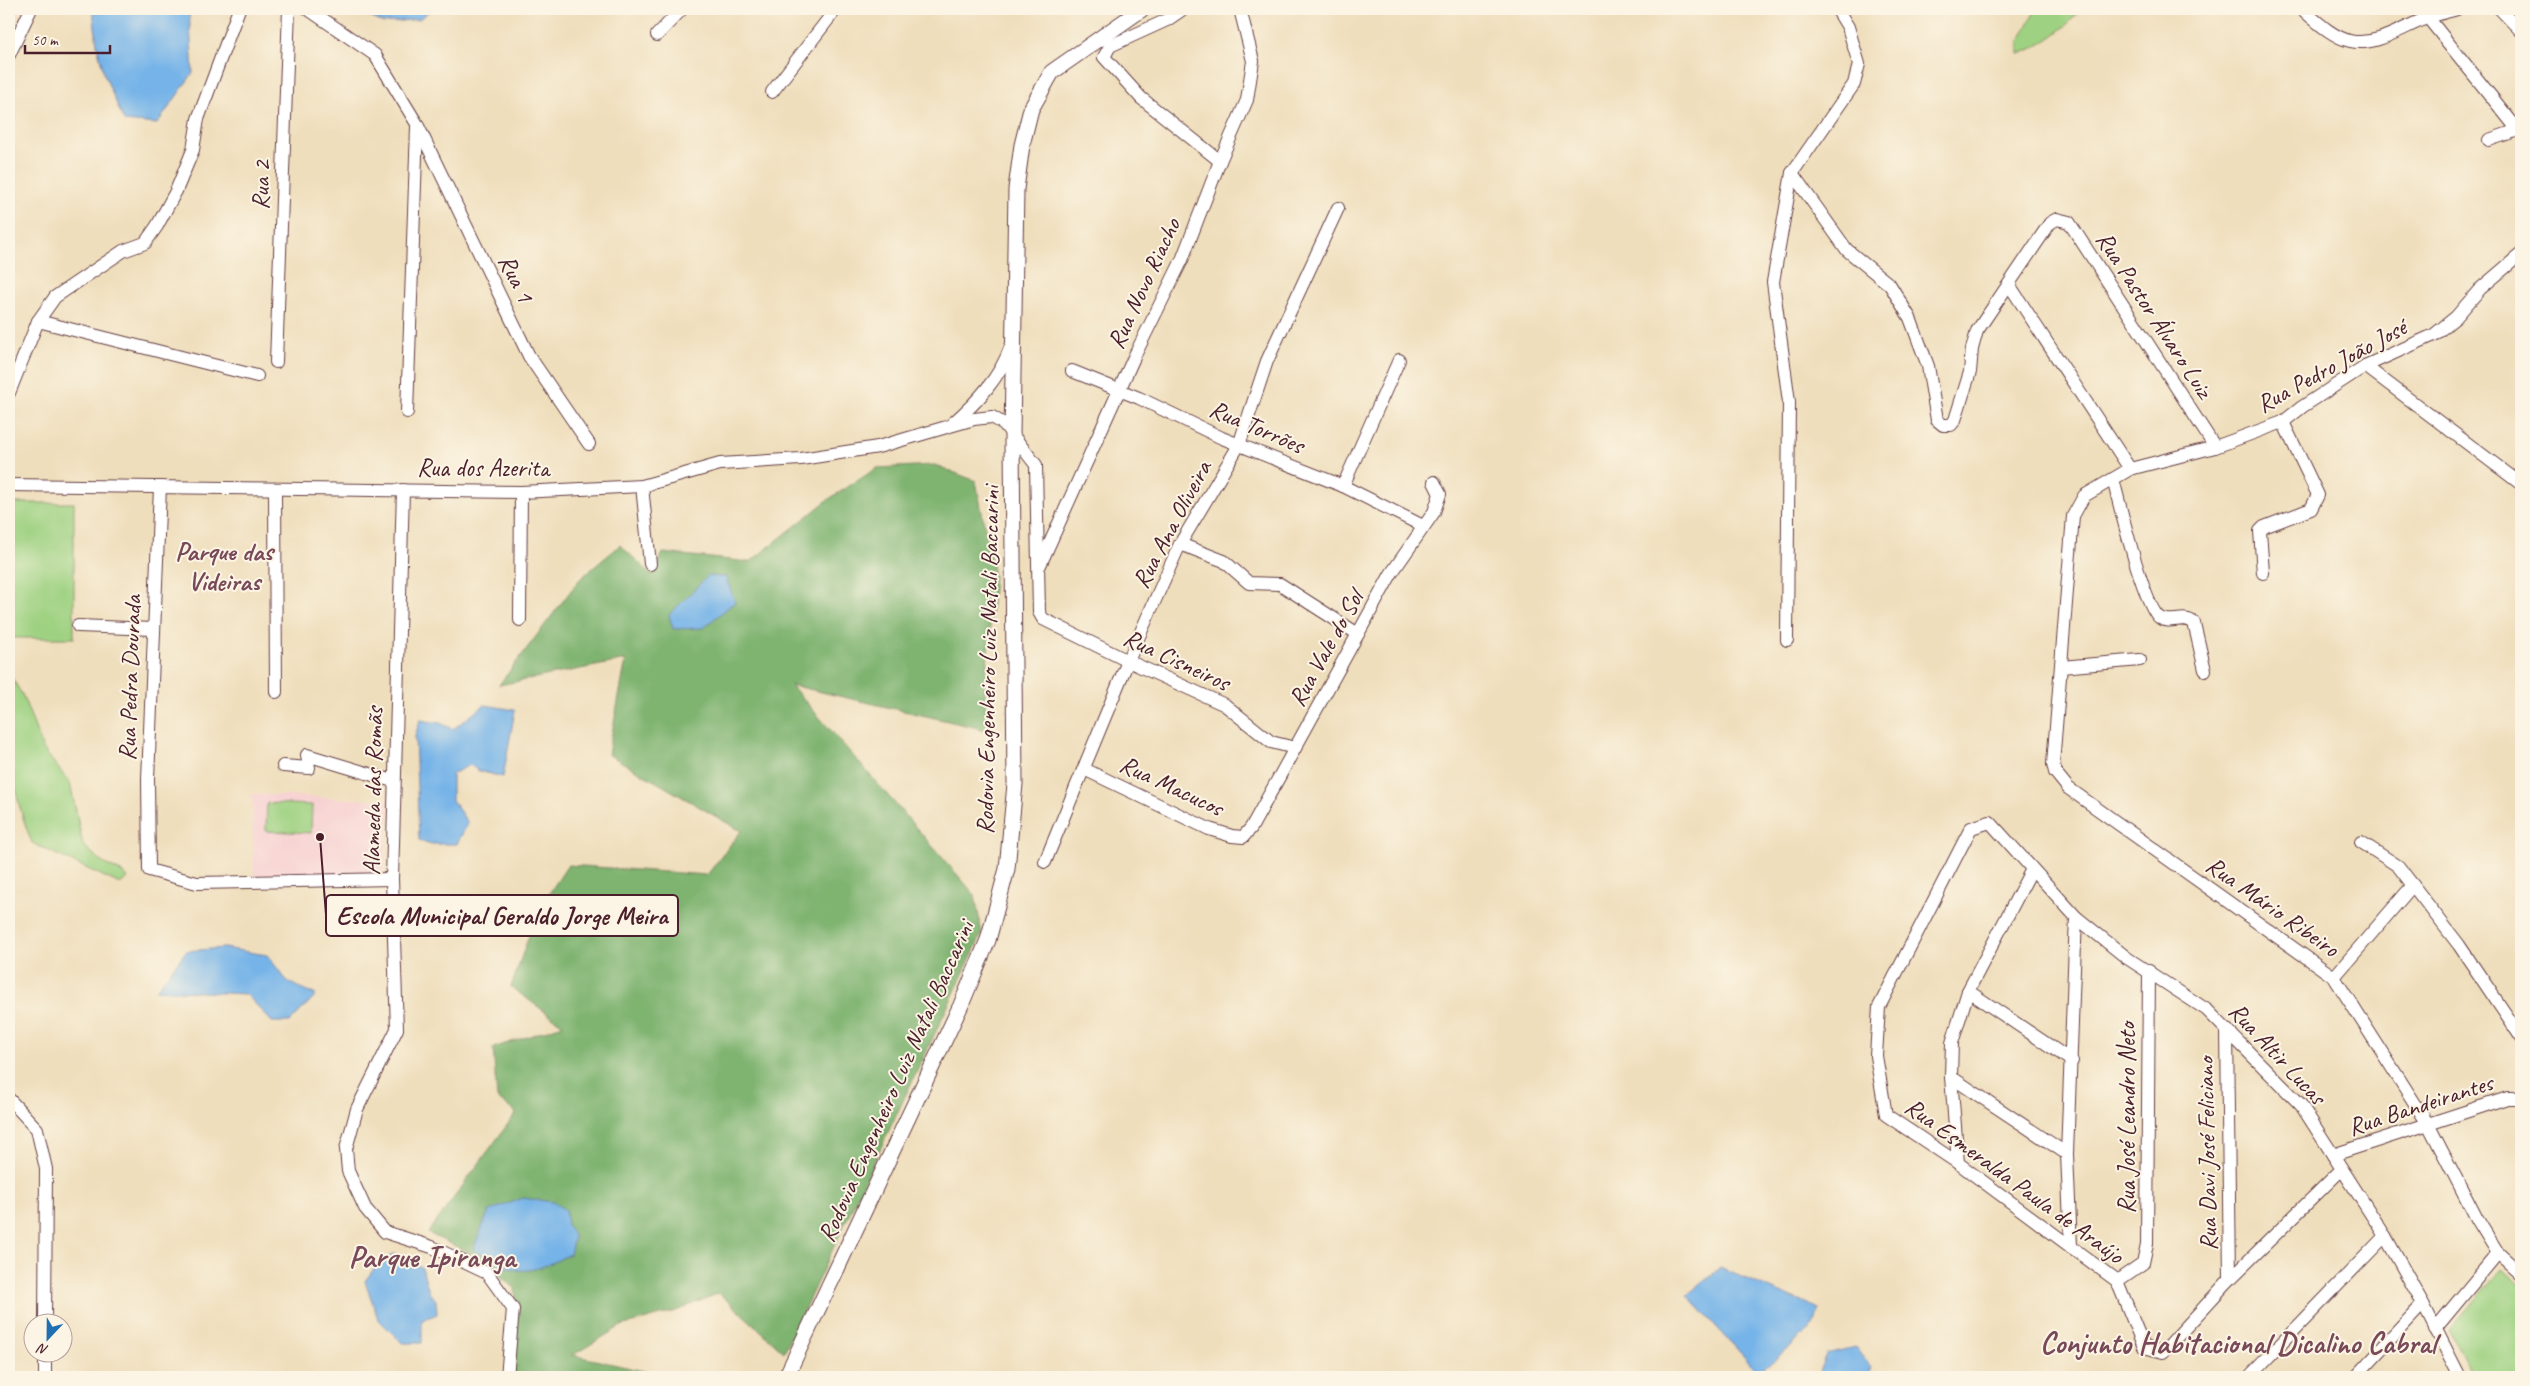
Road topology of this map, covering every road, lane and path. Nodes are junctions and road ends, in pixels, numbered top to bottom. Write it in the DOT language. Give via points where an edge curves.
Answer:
graph roads {
  1 [pos="31,9"];
  2 [pos="239,9"];
  3 [pos="290,9"];
  4 [pos="308,9"];
  5 [pos="682,9"];
  6 [pos="836,9"];
  7 [pos="1142,9"];
  8 [pos="1183,9"];
  9 [pos="1240,9"];
  10 [pos="1837,9"];
  11 [pos="2302,9"];
  12 [pos="2457,9"];
  13 [pos="2500,9"];
  14 [pos="2424,13"];
  15 [pos="2521,31"];
  16 [pos="657,36"];
  17 [pos="9,54"];
  18 [pos="772,92"];
  19 [pos="418,124"];
  20 [pos="2520,129"];
  21 [pos="2489,140"];
  22 [pos="1220,162"];
  23 [pos="1792,173"];
  24 [pos="1338,208"];
  25 [pos="2521,254"];
  26 [pos="2010,286"];
  27 [pos="38,321"];
  28 [pos="1014,338"];
  29 [pos="1399,360"];
  30 [pos="276,362"];
  31 [pos="2365,366"];
  32 [pos="1072,371"];
  33 [pos="257,376"];
  34 [pos="1119,390"];
  35 [pos="9,393"];
  36 [pos="407,412"];
  37 [pos="2283,422"];
  38 [pos="950,426"];
  39 [pos="1012,437"];
  40 [pos="589,444"];
  41 [pos="1239,445"];
  42 [pos="2215,447"];
  43 [pos="2130,469"];
  44 [pos="2113,479"];
  45 [pos="1434,482"];
  46 [pos="2521,484"];
  47 [pos="9,485"];
  48 [pos="642,486"];
  49 [pos="1343,486"];
  50 [pos="160,487"];
  51 [pos="275,489"];
  52 [pos="403,490"];
  53 [pos="521,492"];
  54 [pos="1423,526"];
  55 [pos="1180,544"];
  56 [pos="650,564"];
  57 [pos="1038,568"];
  58 [pos="2263,574"];
  59 [pos="520,620"];
  60 [pos="78,626"];
  61 [pos="153,629"];
  62 [pos="1358,634"];
  63 [pos="1787,640"];
  64 [pos="2140,660"];
  65 [pos="1128,661"];
  66 [pos="2061,667"];
  67 [pos="2205,670"];
  68 [pos="276,692"];
  69 [pos="1295,748"];
  70 [pos="2053,764"];
  71 [pos="283,766"];
  72 [pos="1084,769"];
  73 [pos="393,781"];
  74 [pos="1990,822"];
  75 [pos="1243,837"];
  76 [pos="2362,842"];
  77 [pos="1045,862"];
  78 [pos="2032,868"];
  79 [pos="392,878"];
  80 [pos="2413,885"];
  81 [pos="2076,917"];
  82 [pos="2149,971"];
  83 [pos="2334,977"];
  84 [pos="1968,991"];
  85 [pos="2227,1030"];
  86 [pos="2521,1037"];
  87 [pos="2072,1061"];
  88 [pos="1951,1077"];
  89 [pos="2521,1098"];
  90 [pos="9,1100"];
  91 [pos="2428,1124"];
  92 [pos="2067,1154"];
  93 [pos="2334,1155"];
  94 [pos="1958,1163"];
  95 [pos="2342,1169"];
  96 [pos="2385,1236"];
  97 [pos="2071,1247"];
  98 [pos="2498,1253"];
  99 [pos="2521,1274"];
  100 [pos="2230,1279"];
  101 [pos="2117,1281"];
  102 [pos="2423,1304"];
  103 [pos="46,1314"];
  104 [pos="2435,1329"];
  105 [pos="46,1364"];
  106 [pos="46,1377"];
  107 [pos="507,1377"];
  108 [pos="786,1377"];
  109 [pos="2249,1377"];
  110 [pos="2355,1377"];
  111 [pos="2459,1377"];
  1 -- 17 [label="street"];
  2 -- 27 [label="street" via="198,119 193,150 157,226 145,243 123,251 55,297"];
  3 -- 30 [label="street, Rua 2"];
  4 -- 19 [label="street, Rua 1" via="375,55"];
  5 -- 16 [label="street"];
  6 -- 18 [label="street"];
  7 -- 28 [label="main road, Rodovia Engenheiro Luiz Natali Baccarini" via="1052,72 1031,109 1016,189"];
  8 -- 22 [label="street" via="1167,20 1110,46 1104,57 1141,98"];
  9 -- 22 [label="street, Rua Novo Riacho" via="1253,61 1247,100"];
  10 -- 23 [label="street" via="1848,27 1859,64 1854,84"];
  11 -- 14 [label="street" via="2325,28 2349,41 2364,42 2383,37"];
  12 -- 14 [label="street"];
  13 -- 15 [label="street"];
  14 -- 20 [label="street"];
  19 -- 36 [label="street"];
  19 -- 40 [label="street, Rua 1" via="529,356"];
  20 -- 21 [label="street"];
  22 -- 34 [label="street, Rua Novo Riacho" via="1182,260"];
  23 -- 26 [label="street" via="1847,250 1890,285 1910,318 1928,366 1937,420 1943,425 1951,425 1955,420 1970,372 1977,331"];
  23 -- 63 [label="street" via="1773,282 1789,402"];
  24 -- 41 [label="street, Rua Ana Oliveira" via="1266,361"];
  25 -- 31 [label="street, Rua Pedro João José" via="2434,335"];
  26 -- 42 [label="street, Rua Pastor Álvaro Luiz" via="2050,223 2057,219 2069,222"];
  26 -- 43 [label="street"];
  27 -- 33 [label="street"];
  27 -- 35 [label="street"];
  28 -- 38 [label="street" via="1006,360 980,400"];
  28 -- 39 [label="main road, Rodovia Engenheiro Luiz Natali Baccarini"];
  29 -- 49 [label="street"];
  31 -- 37 [label="street, Rua Pedro João José"];
  31 -- 46 [label="street"];
  32 -- 34 [label="street, Rua Torrões"];
  34 -- 41 [label="street, Rua Torrões"];
  34 -- 57 [label="street, Rua Novo Riacho"];
  37 -- 42 [label="street, Rua Pedro João José"];
  37 -- 58 [label="street" via="2318,495 2311,509 2260,531"];
  38 -- 39 [label="street, Rua dos Azerita" via="992,417 1004,424"];
  38 -- 48 [label="street, Rua dos Azerita" via="878,447 801,459 720,464"];
  39 -- 57 [label="street" via="1036,465"];
  39 -- 108 [label="main road, Rodovia Engenheiro Luiz Natali Baccarini" via="1015,784 1007,869 988,940 961,1005"];
  41 -- 49 [label="street, Rua Torrões"];
  41 -- 55 [label="street, Rua Ana Oliveira"];
  42 -- 43 [label="street, Rua Pedro João José"];
  43 -- 44 [label="street, Rua Pedro João José"];
  44 -- 66 [label="street, Rua Pedro João José" via="2084,496 2072,516"];
  44 -- 67 [label="street" via="2138,572 2157,615 2165,620 2185,618 2194,622"];
  45 -- 54 [label="street, Rua Vale do Sol" via="1440,494 1434,512"];
  47 -- 50 [label="street, Rua dos Azerita"];
  48 -- 53 [label="street, Rua dos Azerita"];
  48 -- 56 [label="street"];
  49 -- 54 [label="street, Rua Torrões"];
  50 -- 51 [label="street, Rua dos Azerita"];
  50 -- 61 [label="street, Rua Pedra Dourada"];
  51 -- 52 [label="street, Rua dos Azerita"];
  51 -- 68 [label="street"];
  52 -- 53 [label="street, Rua dos Azerita"];
  52 -- 73 [label="street, Alameda das Romãs"];
  53 -- 59 [label="street"];
  54 -- 62 [label="street, Rua Vale do Sol" via="1391,574"];
  55 -- 62 [label="street" via="1224,561 1249,583 1280,584"];
  55 -- 65 [label="street, Rua Ana Oliveira"];
  57 -- 65 [label="street, Rua Cisneiros" via="1039,612 1043,619"];
  60 -- 61 [label="street"];
  61 -- 79 [label="street, Rua Pedra Dourada" via="148,779 149,870 197,883"];
  62 -- 69 [label="street, Rua Vale do Sol"];
  64 -- 66 [label="street"];
  65 -- 69 [label="street, Rua Cisneiros" via="1225,705 1271,742"];
  65 -- 72 [label="street, Rua Ana Oliveira"];
  66 -- 70 [label="street, Rua Pedro João José"];
  69 -- 75 [label="street, Rua Vale do Sol" via="1252,828"];
  70 -- 83 [label="street, Rua Mário Ribeiro" via="2055,772 2068,788"];
  71 -- 73 [label="street" via="309,768 307,755"];
  72 -- 75 [label="street, Rua Macucos" via="1209,829"];
  72 -- 77 [label="street, Rua Ana Oliveira"];
  73 -- 79 [label="street, Alameda das Romãs"];
  74 -- 78 [label="street, Rua Altir Lucas"];
  74 -- 94 [label="street, Rua Esmeralda Paula de Araújo" via="1971,828 1880,1007 1876,1056 1886,1115"];
  76 -- 80 [label="street" via="2398,866"];
  78 -- 81 [label="street, Rua Altir Lucas"];
  78 -- 84 [label="street"];
  79 -- 107 [label="street, Alameda das Romãs" via="396,1029 357,1108 346,1149 347,1164 364,1208 385,1232 432,1247 487,1274 512,1309"];
  80 -- 83 [label="street"];
  80 -- 86 [label="street" via="2460,945"];
  81 -- 82 [label="street, Rua Altir Lucas" via="2127,958"];
  81 -- 87 [label="street"];
  82 -- 85 [label="street, Rua Altir Lucas" via="2207,1010"];
  82 -- 101 [label="street, Rua José Leandro Neto" via="2147,1244 2143,1263"];
  83 -- 91 [label="street, Rua Mário Ribeiro"];
  84 -- 87 [label="street"];
  84 -- 88 [label="street" via="1952,1043"];
  85 -- 93 [label="street, Rua Altir Lucas" via="2302,1105"];
  85 -- 100 [label="street, Rua Davi José Feliciano"];
  87 -- 92 [label="street"];
  88 -- 92 [label="street"];
  88 -- 94 [label="street"];
  89 -- 91 [label="street, Rua Bandeirantes" via="2508,1098"];
  90 -- 103 [label="street" via="37,1129 46,1169"];
  91 -- 93 [label="street, Rua Bandeirantes"];
  91 -- 98 [label="street, Rua Mário Ribeiro"];
  92 -- 97 [label="street"];
  93 -- 95 [label="street, Rua Altir Lucas"];
  94 -- 97 [label="street, Rua Esmeralda Paula de Araújo"];
  95 -- 96 [label="street, Rua Altir Lucas"];
  95 -- 100 [label="street"];
  96 -- 102 [label="street, Rua Altir Lucas"];
  96 -- 109 [label="street"];
  97 -- 101 [label="street, Rua Esmeralda Paula de Araújo"];
  98 -- 99 [label="street, Rua Mário Ribeiro"];
  98 -- 104 [label="street"];
  100 -- 101 [label="street, Rua Esmeralda Paula de Araújo" via="2163,1352 2144,1347"];
  102 -- 104 [label="street, Rua Altir Lucas"];
  102 -- 110 [label="street"];
  104 -- 111 [label="street, Rua Altir Lucas"];
  105 -- 106 [label="street"];
}
